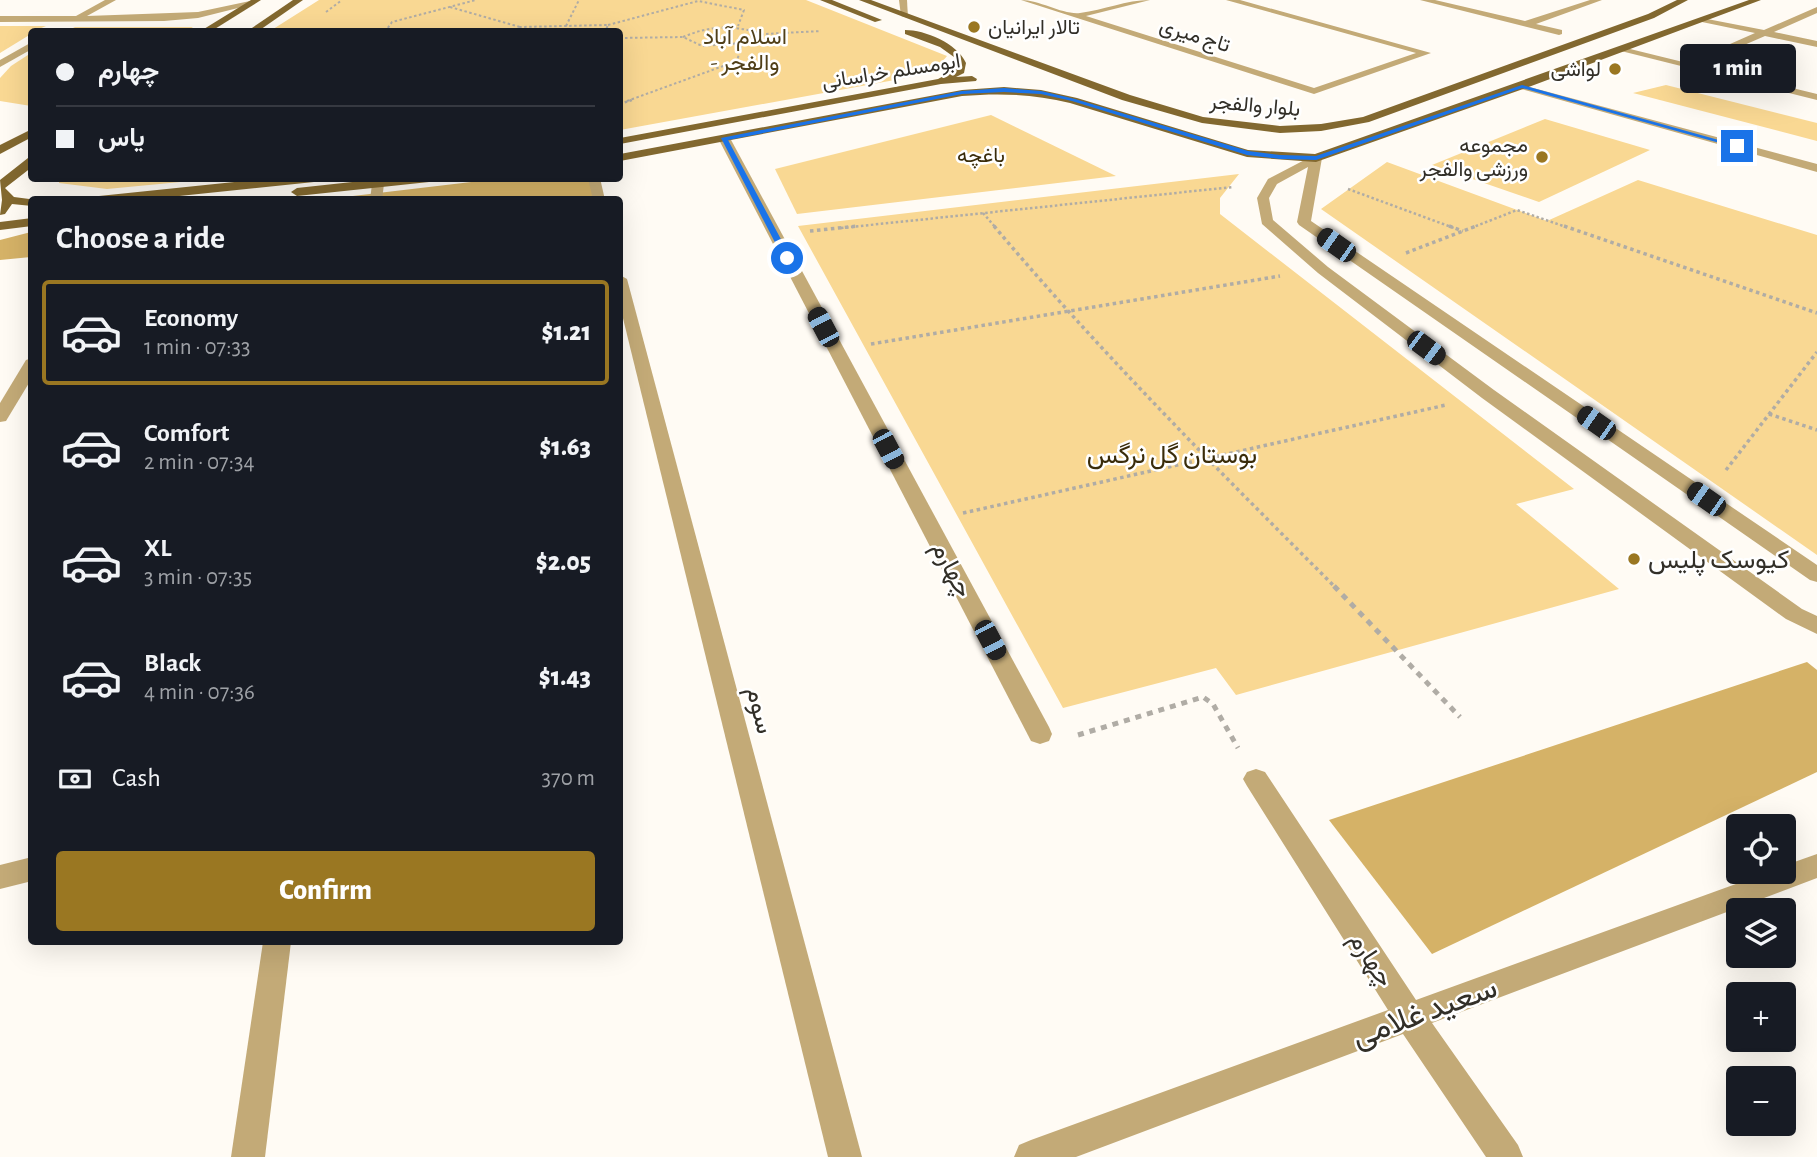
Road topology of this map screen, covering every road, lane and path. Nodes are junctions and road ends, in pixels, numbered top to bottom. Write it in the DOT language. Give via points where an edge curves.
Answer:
graph roads {
  1 [pos="113,0"];
  2 [pos="299,0"];
  3 [pos="476,0"];
  4 [pos="579,0"];
  5 [pos="692,0"];
  6 [pos="824,0"];
  7 [pos="863,0"];
  8 [pos="903,0"];
  9 [pos="1025,0"];
  10 [pos="1146,0"];
  11 [pos="1230,0"];
  12 [pos="1424,0"];
  13 [pos="1598,0"];
  14 [pos="1684,0"];
  15 [pos="1757,0"];
  16 [pos="698,1"];
  17 [pos="253,2"];
  18 [pos="449,7"];
  19 [pos="1817,10"];
  20 [pos="905,16"];
  21 [pos="1077,16"];
  22 [pos="164,18"];
  23 [pos="872,18"];
  24 [pos="0,19"];
  25 [pos="72,19"];
  26 [pos="1705,19"];
  27 [pos="883,22"];
  28 [pos="608,24"];
  29 [pos="1526,24"];
  30 [pos="566,26"];
  31 [pos="738,26"];
  32 [pos="520,27"];
  33 [pos="894,27"];
  34 [pos="59,28"];
  35 [pos="203,28"];
  36 [pos="209,28"];
  37 [pos="256,28"];
  38 [pos="388,28"];
  39 [pos="606,28"];
  40 [pos="1559,32"];
  41 [pos="1765,33"];
  42 [pos="764,34"];
  43 [pos="683,37"];
  44 [pos="623,38"];
  45 [pos="742,43"];
  46 [pos="1817,44"];
  47 [pos="28,47"];
  48 [pos="1622,50"];
  49 [pos="0,64"];
  50 [pos="1688,66"];
  51 [pos="1507,68"];
  52 [pos="1484,76"];
  53 [pos="984,78"];
  54 [pos="996,78"];
  55 [pos="1009,78"];
  56 [pos="1544,78"];
  57 [pos="1042,79"];
  58 [pos="941,81"];
  59 [pos="1089,84"];
  60 [pos="1570,85"];
  61 [pos="1522,86"];
  62 [pos="962,93"];
  63 [pos="1817,97"];
  64 [pos="623,103"];
  65 [pos="28,134"];
  66 [pos="724,138"];
  67 [pos="623,140"];
  68 [pos="0,150"];
  69 [pos="623,157"];
  70 [pos="1316,158"];
  71 [pos="28,165"];
  72 [pos="1817,168"];
  73 [pos="275,182"];
  74 [pos="395,182"];
  75 [pos="1272,182"];
  76 [pos="378,184"];
  77 [pos="1348,189"];
  78 [pos="3,192"];
  79 [pos="138,196"];
  80 [pos="263,196"];
  81 [pos="376,196"];
  82 [pos="28,201"];
  83 [pos="0,211"];
  84 [pos="983,213"];
  85 [pos="28,222"];
  86 [pos="0,226"];
  87 [pos="1464,232"];
  88 [pos="775,235"];
  89 [pos="1400,256"];
  90 [pos="1323,270"];
  91 [pos="623,291"];
  92 [pos="1066,311"];
  93 [pos="1817,313"];
  94 [pos="835,350"];
  95 [pos="1817,352"];
  96 [pos="28,370"];
  97 [pos="1488,394"];
  98 [pos="1769,414"];
  99 [pos="0,417"];
  100 [pos="1817,430"];
  101 [pos="1209,460"];
  102 [pos="1719,478"];
  103 [pos="928,522"];
  104 [pos="1817,575"];
  105 [pos="1817,626"];
  106 [pos="1460,717"];
  107 [pos="1040,734"];
  108 [pos="1256,779"];
  109 [pos="1817,866"];
  110 [pos="28,870"];
  111 [pos="0,877"];
  112 [pos="277,945"];
  113 [pos="1409,1016"];
  114 [pos="248,1157"];
  115 [pos="845,1157"];
  116 [pos="1031,1157"];
  117 [pos="1506,1157"];
  1 -- 25 [label="street"];
  2 -- 37 [label="main road"];
  3 -- 18 [label="path"];
  4 -- 30 [label="path"];
  5 -- 16 [label="path"];
  6 -- 23 [label="main road"];
  7 -- 20 [label="main road, بلوار والفجر"];
  8 -- 20 [label="street"];
  9 -- 21 [label="street, تاج میری"];
  10 -- 21 [label="street"];
  11 -- 21 [label="street, تاج میری" via="1426,53 1314,91"];
  12 -- 29 [label="street"];
  13 -- 29 [label="street"];
  14 -- 51 [label="main road, بلوار والفجر"];
  15 -- 26 [label="main road, بلوار والفجر"];
  16 -- 28 [label="path"];
  16 -- 31 [label="path" via="744,10"];
  17 -- 22 [label="street"];
  17 -- 36 [label="main road"];
  18 -- 32 [label="path"];
  18 -- 38 [label="path" via="392,22"];
  19 -- 41 [label="street"];
  20 -- 59 [label="main road, بلوار والفجر"];
  22 -- 25 [label="street"];
  22 -- 35 [label="street"];
  23 -- 27 [label="main road"];
  23 -- 42 [label="path" via="824,31"];
  24 -- 25 [label="street"];
  25 -- 34 [label="street"];
  26 -- 41 [label="street"];
  26 -- 48 [label="main road, بلوار والفجر"];
  28 -- 30 [label="path"];
  28 -- 39 [label="path"];
  29 -- 40 [label="street"];
  30 -- 32 [label="path"];
  31 -- 42 [label="path"];
  31 -- 43 [label="path" via="706,26"];
  33 -- 58 [label="main road" via="960,56 960,71"];
  41 -- 46 [label="street"];
  41 -- 50 [label="street"];
  42 -- 45 [label="path"];
  43 -- 44 [label="path"];
  43 -- 45 [label="path" via="702,46"];
  45 -- 64 [label="path" via="737,61"];
  47 -- 49 [label="street"];
  48 -- 50 [label="street"];
  48 -- 56 [label="main road, بلوار والفجر"];
  50 -- 63 [label="street"];
  51 -- 52 [label="main road, بلوار والفجر"];
  51 -- 56 [label="main road"];
  52 -- 59 [label="main road, بلوار والفجر" via="1365,120 1288,131 1200,120"];
  52 -- 61 [label="main road"];
  53 -- 58 [label="main road, ابومسلم خراسانی"];
  54 -- 55 [label="main road, ابومسلم خراسانی"];
  56 -- 60 [label="street"];
  56 -- 61 [label="main road, بلوار والفجر"];
  57 -- 59 [label="main road"];
  58 -- 67 [label="main road, ابومسلم خراسانی"];
  61 -- 70 [label="main road, بلوار والفجر"];
  61 -- 72 [label="street"];
  62 -- 66 [label="main road, ابومسلم خراسانی"];
  62 -- 70 [label="main road, بلوار والفجر" via="1041,93 1247,153"];
  65 -- 68 [label="main road"];
  66 -- 69 [label="main road, ابومسلم خراسانی"];
  66 -- 88 [label="street, چهارم"];
  70 -- 75 [label="street"];
  70 -- 104 [label="street" via="1304,222"];
  71 -- 78 [label="main road"];
  73 -- 79 [label="main road"];
  74 -- 76 [label="main road"];
  75 -- 84 [label="path"];
  75 -- 90 [label="street" via="1263,198 1267,221"];
  76 -- 80 [label="main road"];
  76 -- 81 [label="street"];
  77 -- 87 [label="path"];
  78 -- 82 [label="main road"];
  78 -- 83 [label="main road"];
  84 -- 88 [label="path"];
  84 -- 92 [label="path"];
  85 -- 86 [label="main road"];
  87 -- 89 [label="path"];
  87 -- 93 [label="path" via="1517,210"];
  88 -- 94 [label="street, چهارم"];
  90 -- 92 [label="path"];
  90 -- 97 [label="street"];
  91 -- 115 [label="street, سوم"];
  92 -- 94 [label="path"];
  92 -- 101 [label="path"];
  94 -- 103 [label="street, چهارم"];
  95 -- 98 [label="path"];
  96 -- 99 [label="street"];
  97 -- 101 [label="path"];
  97 -- 105 [label="street"];
  98 -- 100 [label="path"];
  98 -- 102 [label="path"];
  101 -- 103 [label="path"];
  101 -- 106 [label="path"];
  103 -- 107 [label="street, چهارم"];
  107 -- 108 [label="path" via="1058,741 1203,697 1213,704"];
  108 -- 113 [label="street, چهارم"];
  109 -- 113 [label="street, سعید غلامی"];
  110 -- 111 [label="street"];
  112 -- 114 [label="street"];
  113 -- 116 [label="street, سعید غلامی"];
  113 -- 117 [label="street, چهارم"];
}
